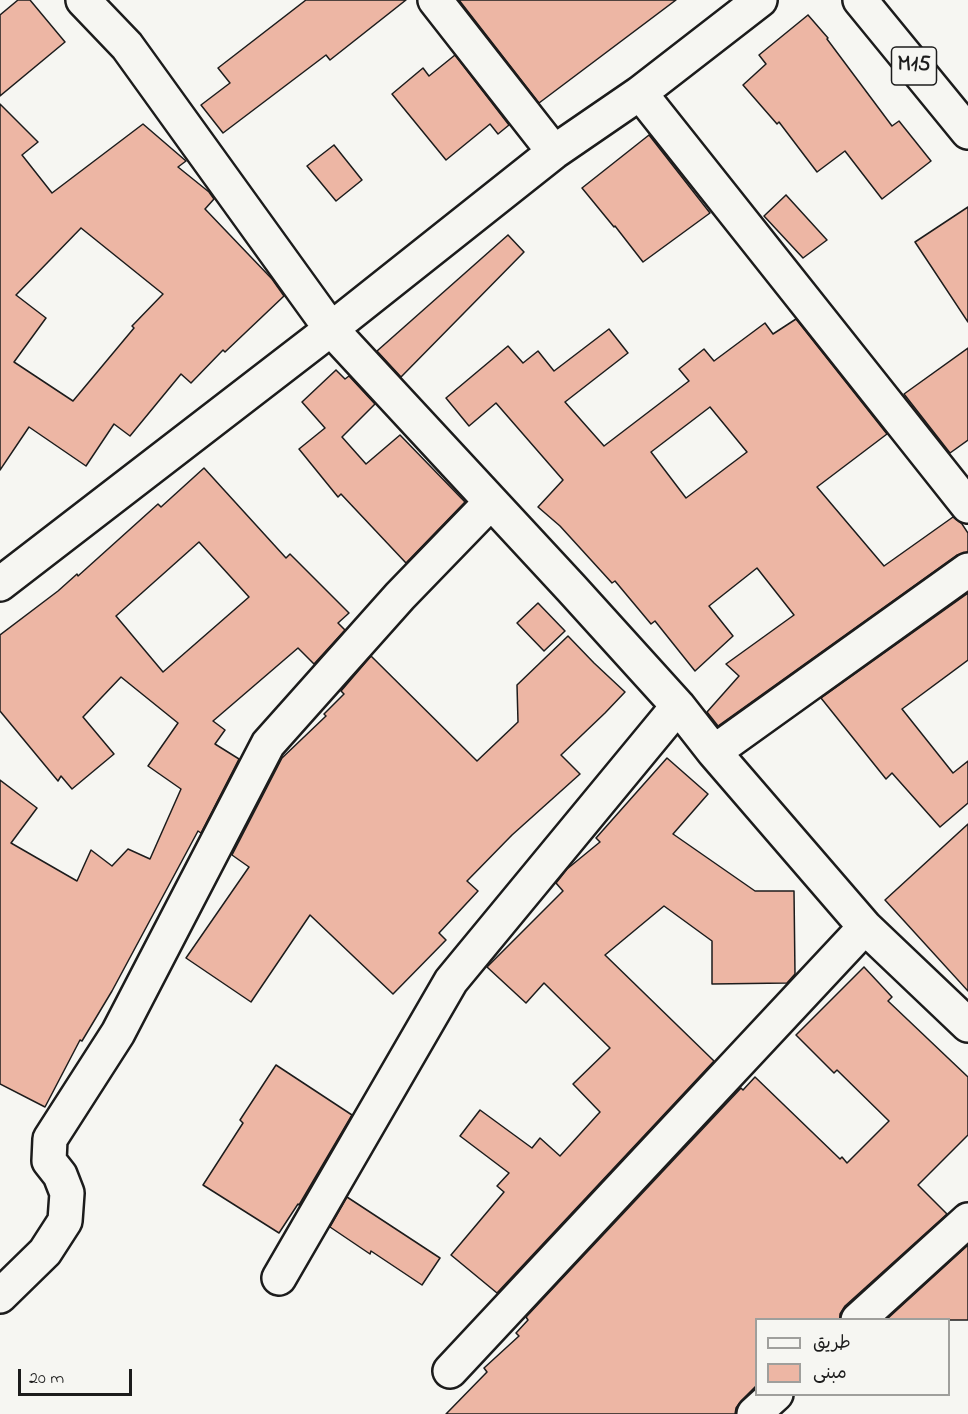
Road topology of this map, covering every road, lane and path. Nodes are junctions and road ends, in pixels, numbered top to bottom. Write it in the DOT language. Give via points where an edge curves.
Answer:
graph roads {
  1 [pos="83,0"];
  2 [pos="435,0"];
  3 [pos="760,0"];
  4 [pos="860,0"];
  5 [pos="640,93"];
  6 [pos="968,132"];
  7 [pos="554,152"];
  8 [pos="331,329"];
  9 [pos="491,502"];
  10 [pos="968,506"];
  11 [pos="968,570"];
  12 [pos="0,584"];
  13 [pos="678,705"];
  14 [pos="714,752"];
  15 [pos="865,927"];
  16 [pos="968,1025"];
  17 [pos="968,1220"];
  18 [pos="279,1278"];
  19 [pos="0,1296"];
  20 [pos="860,1318"];
  21 [pos="450,1371"];
  22 [pos="775,1396"];
  23 [pos="754,1414"];
  1 -- 8 [label="main road" via="127,46"];
  2 -- 7 [label="main road"];
  3 -- 5 [label="main road"];
  4 -- 6 [label="main road, M15"];
  5 -- 7 [label="main road"];
  5 -- 10 [label="main road"];
  7 -- 8 [label="main road"];
  8 -- 9 [label="main road"];
  8 -- 12 [label="main road"];
  9 -- 13 [label="main road"];
  9 -- 19 [label="main road" via="400,596 268,744 118,1033 50,1139 49,1161 67,1194 65,1221 45,1252"];
  11 -- 14 [label="main road"];
  13 -- 14 [label="main road"];
  13 -- 18 [label="main road" via="451,981"];
  14 -- 15 [label="main road"];
  15 -- 16 [label="main road"];
  15 -- 21 [label="main road"];
  17 -- 20 [label="main road"];
  22 -- 23 [label="main road"];
}
